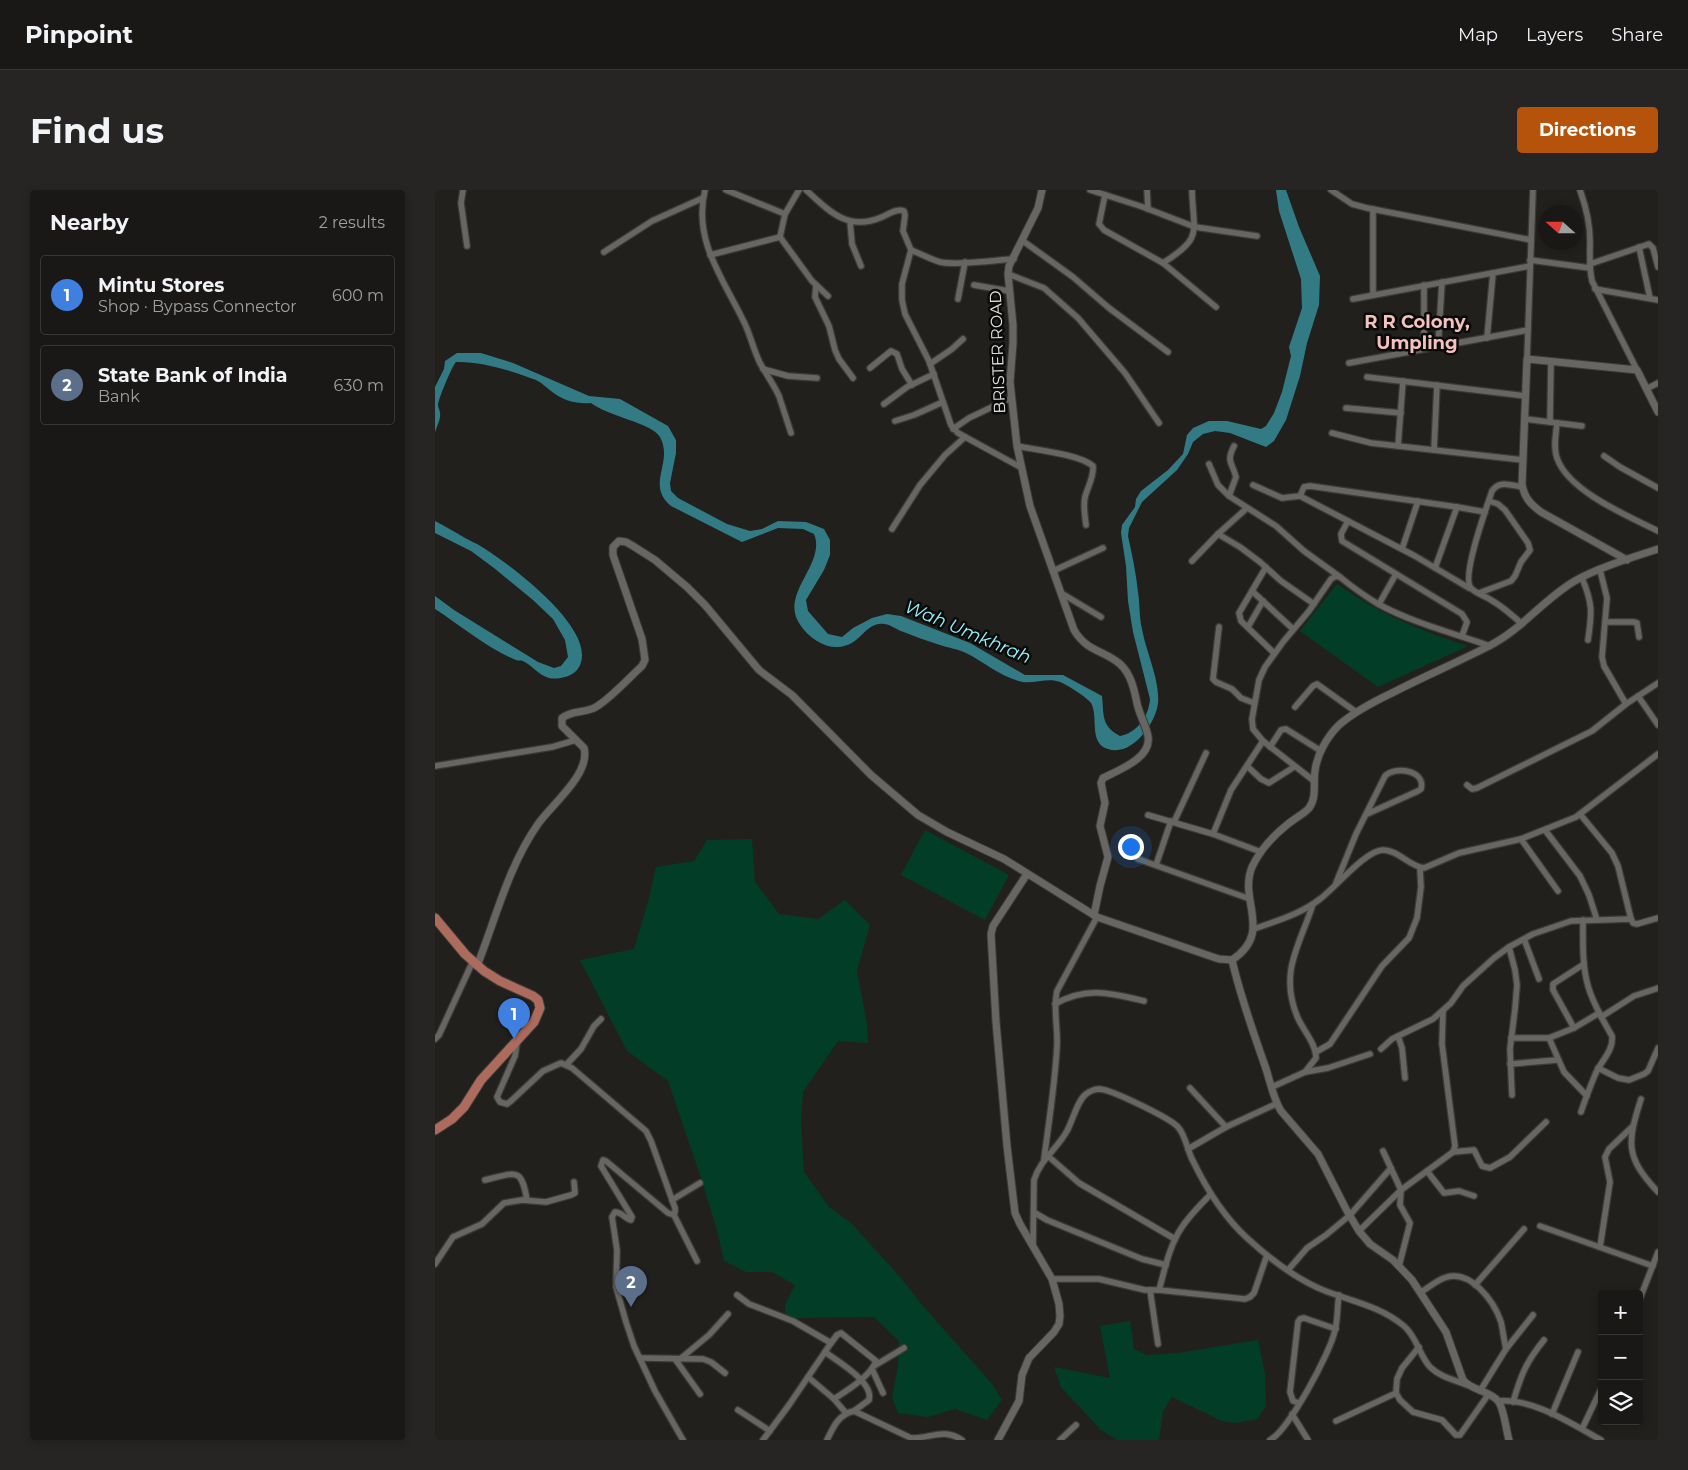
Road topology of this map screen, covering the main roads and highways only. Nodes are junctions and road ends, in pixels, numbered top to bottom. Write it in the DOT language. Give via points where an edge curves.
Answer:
graph roads {
  1 [pos="435,918"];
  2 [pos="435,1130"];
  1 -- 2 [label="main road" via="475,963 493,978 530,994 540,1005 534,1022 481,1080 459,1112"];
}
